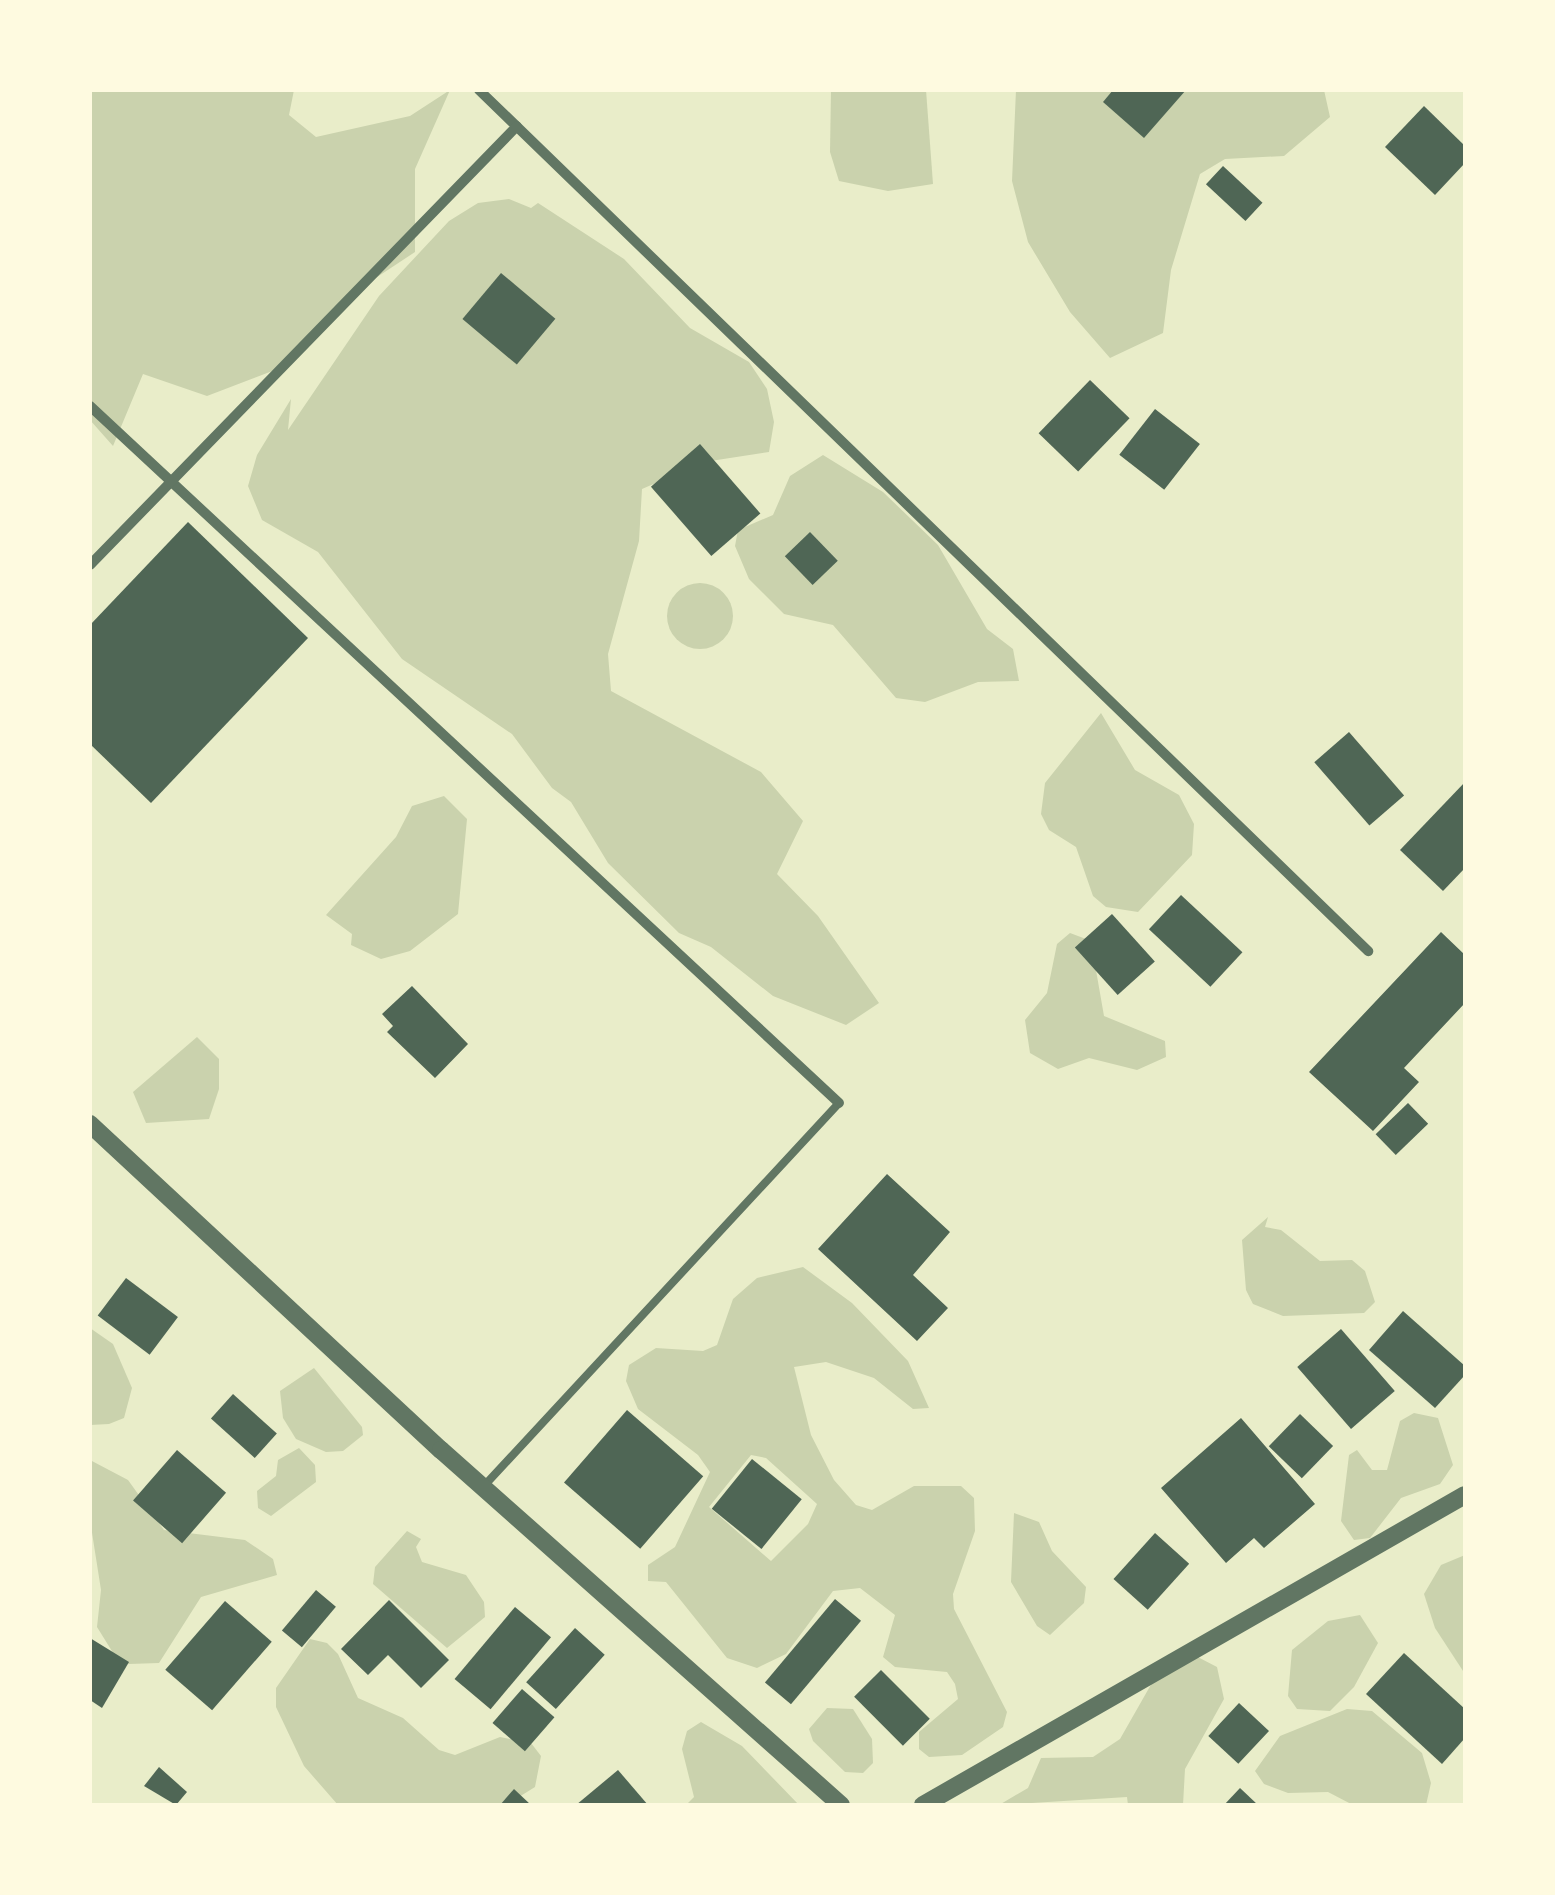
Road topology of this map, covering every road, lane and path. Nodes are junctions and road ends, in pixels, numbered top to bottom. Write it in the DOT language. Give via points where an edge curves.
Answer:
graph roads {
  1 [pos="479,90"];
  2 [pos="516,126"];
  3 [pos="90,406"];
  4 [pos="173,483"];
  5 [pos="90,566"];
  6 [pos="1368,951"];
  7 [pos="840,1103"];
  8 [pos="90,1124"];
  9 [pos="484,1487"];
  10 [pos="1465,1495"];
  11 [pos="841,1805"];
  12 [pos="923,1805"];
  1 -- 2 [label="street"];
  2 -- 4 [label="street"];
  2 -- 6 [label="street"];
  3 -- 4 [label="street"];
  4 -- 5 [label="street"];
  4 -- 7 [label="street"];
  7 -- 9 [label="lane"];
  8 -- 9 [label="street"];
  9 -- 11 [label="street"];
  10 -- 12 [label="street"];
}
